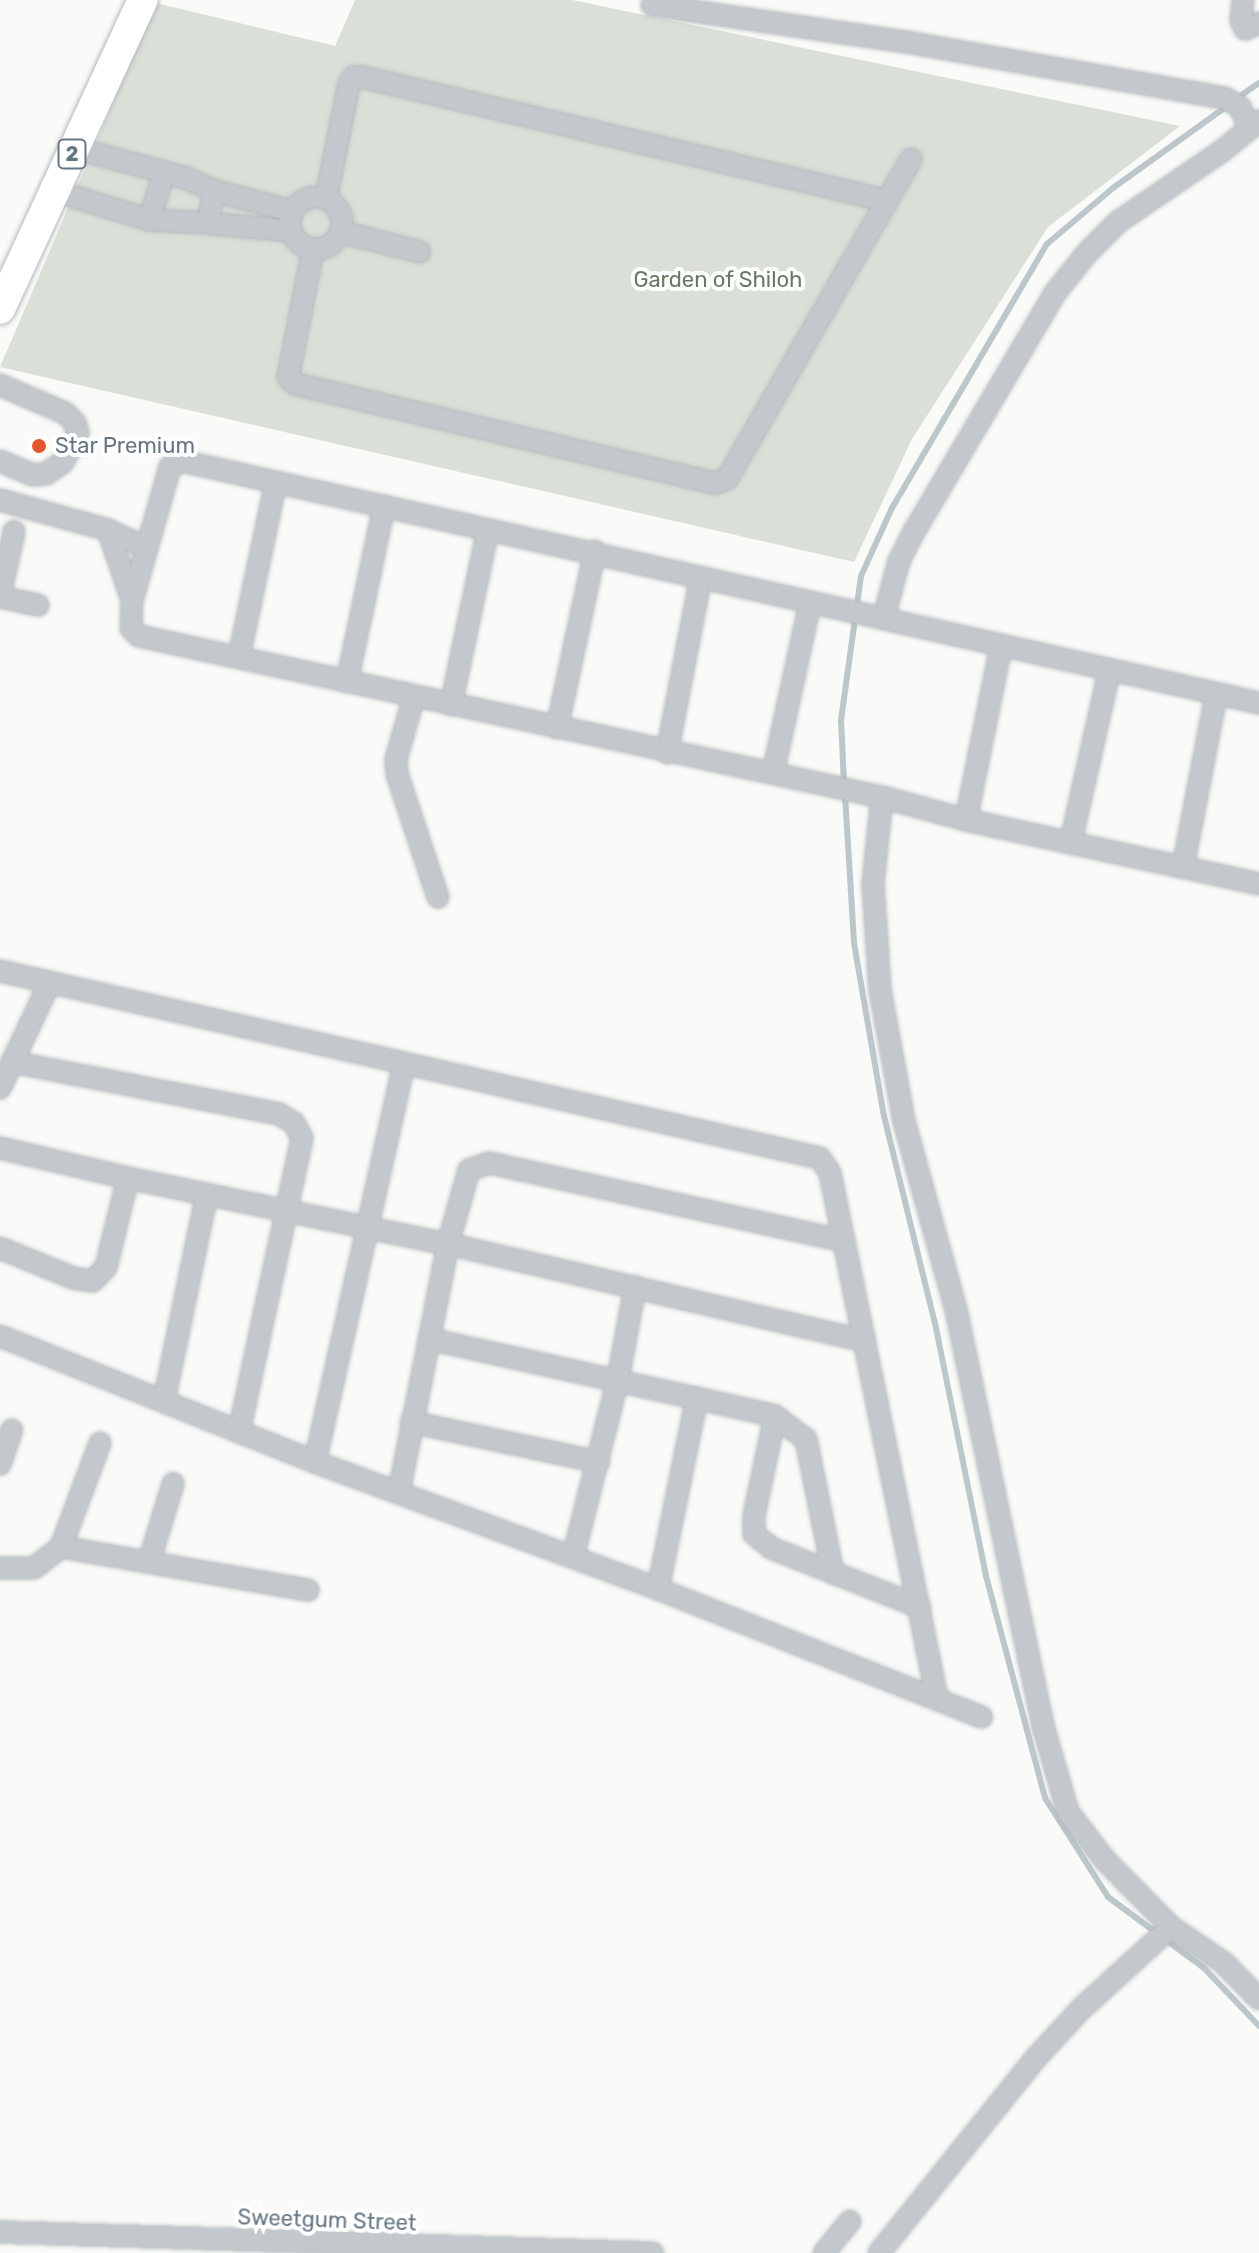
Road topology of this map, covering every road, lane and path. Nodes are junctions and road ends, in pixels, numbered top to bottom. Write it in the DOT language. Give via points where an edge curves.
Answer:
graph roads {
  1 [pos="143,0"];
  2 [pos="1243,0"];
  3 [pos="652,5"];
  4 [pos="1259,23"];
  5 [pos="1254,125"];
  6 [pos="75,148"];
  7 [pos="911,159"];
  8 [pos="164,174"];
  9 [pos="55,191"];
  10 [pos="215,191"];
  11 [pos="326,199"];
  12 [pos="888,201"];
  13 [pos="149,220"];
  14 [pos="291,221"];
  15 [pos="207,223"];
  16 [pos="341,232"];
  17 [pos="313,250"];
  18 [pos="420,252"];
  19 [pos="0,309"];
  20 [pos="0,385"];
  21 [pos="0,461"];
  22 [pos="276,482"];
  23 [pos="0,500"];
  24 [pos="384,506"];
  25 [pos="108,530"];
  26 [pos="488,530"];
  27 [pos="14,532"];
  28 [pos="147,548"];
  29 [pos="595,551"];
  30 [pos="701,577"];
  31 [pos="0,596"];
  32 [pos="132,600"];
  33 [pos="810,603"];
  34 [pos="38,605"];
  35 [pos="884,617"];
  36 [pos="1001,647"];
  37 [pos="239,657"];
  38 [pos="1109,673"];
  39 [pos="347,682"];
  40 [pos="1216,696"];
  41 [pos="414,697"];
  42 [pos="1259,703"];
  43 [pos="451,705"];
  44 [pos="557,728"];
  45 [pos="667,753"];
  46 [pos="773,773"];
  47 [pos="882,797"];
  48 [pos="966,820"];
  49 [pos="1071,841"];
  50 [pos="1183,867"];
  51 [pos="1259,884"];
  52 [pos="438,897"];
  53 [pos="0,971"];
  54 [pos="50,982"];
  55 [pos="12,1062"];
  56 [pos="404,1063"];
  57 [pos="0,1088"];
  58 [pos="0,1148"];
  59 [pos="128,1178"];
  60 [pos="207,1194"];
  61 [pos="288,1210"];
  62 [pos="367,1226"];
  63 [pos="844,1241"];
  64 [pos="448,1244"];
  65 [pos="0,1248"];
  66 [pos="635,1287"];
  67 [pos="0,1336"];
  68 [pos="429,1339"];
  69 [pos="865,1341"];
  70 [pos="618,1379"];
  71 [pos="697,1398"];
  72 [pos="164,1401"];
  73 [pos="775,1416"];
  74 [pos="411,1422"];
  75 [pos="12,1430"];
  76 [pos="239,1432"];
  77 [pos="100,1443"];
  78 [pos="315,1462"];
  79 [pos="599,1462"];
  80 [pos="0,1464"];
  81 [pos="173,1484"];
  82 [pos="399,1492"];
  83 [pos="61,1547"];
  84 [pos="573,1557"];
  85 [pos="149,1562"];
  86 [pos="0,1568"];
  87 [pos="833,1573"];
  88 [pos="658,1589"];
  89 [pos="308,1590"];
  90 [pos="920,1607"];
  91 [pos="937,1698"];
  92 [pos="982,1717"];
  93 [pos="1171,1927"];
  94 [pos="1259,1999"];
  95 [pos="850,2221"];
  96 [pos="0,2232"];
  97 [pos="103,2236"];
  98 [pos="216,2246"];
  99 [pos="334,2249"];
  100 [pos="454,2251"];
  101 [pos="576,2252"];
  102 [pos="88,2253"];
  103 [pos="653,2253"];
  104 [pos="824,2253"];
  105 [pos="879,2253"];
  1 -- 6 [label="highway, 2"];
  2 -- 4 [label="street" via="1245,29"];
  3 -- 5 [label="street" via="912,43 1225,98"];
  5 -- 35 [label="street" via="1118,222 1055,293 915,530 899,561"];
  6 -- 8 [label="street"];
  6 -- 9 [label="highway, 2"];
  7 -- 12 [label="street"];
  8 -- 10 [label="street"];
  8 -- 13 [label="street"];
  9 -- 13 [label="street"];
  9 -- 19 [label="highway, 2"];
  10 -- 14 [label="street"];
  10 -- 15 [label="street"];
  11 -- 12 [label="street" via="349,84 353,77 362,77"];
  11 -- 14 [label="street" via="310,197"];
  11 -- 16 [label="street" via="338,209"];
  12 -- 17 [label="street" via="727,479 715,483 295,384 288,377"];
  13 -- 15 [label="street"];
  14 -- 15 [label="street"];
  14 -- 17 [label="street" via="299,244"];
  16 -- 17 [label="street" via="330,245"];
  16 -- 18 [label="street"];
  20 -- 21 [label="street" via="65,413 78,433 63,462 46,474 33,475"];
  22 -- 24 [label="street"];
  22 -- 28 [label="street" via="175,462"];
  22 -- 37 [label="street"];
  23 -- 25 [label="street"];
  24 -- 26 [label="street"];
  24 -- 39 [label="street"];
  25 -- 28 [label="street"];
  25 -- 32 [label="street"];
  26 -- 29 [label="street"];
  26 -- 43 [label="street"];
  27 -- 31 [label="street"];
  28 -- 32 [label="street"];
  29 -- 30 [label="street"];
  29 -- 44 [label="street"];
  30 -- 33 [label="street"];
  30 -- 45 [label="street"];
  31 -- 34 [label="street"];
  32 -- 37 [label="street" via="131,628 139,636"];
  33 -- 35 [label="street"];
  33 -- 46 [label="street"];
  35 -- 36 [label="street"];
  36 -- 38 [label="street"];
  36 -- 48 [label="street"];
  37 -- 39 [label="street"];
  38 -- 40 [label="street"];
  38 -- 49 [label="street"];
  39 -- 41 [label="street"];
  40 -- 42 [label="street"];
  40 -- 50 [label="street"];
  41 -- 43 [label="street"];
  41 -- 52 [label="street" via="396,759 397,774"];
  43 -- 44 [label="street"];
  44 -- 45 [label="street"];
  45 -- 46 [label="street"];
  46 -- 47 [label="street"];
  47 -- 48 [label="street"];
  47 -- 93 [label="street" via="873,884 880,990 904,1121 957,1314 1043,1726 1068,1812 1105,1860"];
  48 -- 49 [label="street"];
  49 -- 50 [label="street"];
  50 -- 51 [label="street"];
  53 -- 54 [label="street"];
  54 -- 55 [label="street"];
  54 -- 56 [label="street"];
  55 -- 57 [label="street"];
  55 -- 61 [label="street" via="279,1114 294,1123 302,1138"];
  56 -- 62 [label="street"];
  56 -- 63 [label="street" via="820,1158 830,1173"];
  58 -- 59 [label="street"];
  59 -- 60 [label="street"];
  59 -- 65 [label="street" via="106,1267 93,1281"];
  60 -- 61 [label="street"];
  60 -- 72 [label="street"];
  61 -- 62 [label="street"];
  61 -- 76 [label="street"];
  62 -- 64 [label="street"];
  62 -- 78 [label="street"];
  63 -- 64 [label="street" via="489,1163 469,1170"];
  63 -- 69 [label="street"];
  64 -- 66 [label="street"];
  64 -- 68 [label="street"];
  66 -- 69 [label="street"];
  66 -- 70 [label="street"];
  67 -- 72 [label="street"];
  68 -- 70 [label="street"];
  68 -- 74 [label="street"];
  69 -- 90 [label="street"];
  70 -- 71 [label="street"];
  70 -- 79 [label="street"];
  71 -- 73 [label="street"];
  71 -- 88 [label="street"];
  72 -- 76 [label="street"];
  73 -- 87 [label="street" via="806,1439"];
  73 -- 87 [label="street" via="754,1534 771,1548"];
  74 -- 79 [label="street"];
  74 -- 82 [label="street"];
  75 -- 80 [label="street"];
  76 -- 78 [label="street"];
  77 -- 83 [label="street"];
  78 -- 82 [label="street"];
  79 -- 84 [label="street"];
  81 -- 85 [label="street"];
  82 -- 84 [label="street"];
  83 -- 85 [label="street"];
  83 -- 86 [label="street" via="34,1568"];
  84 -- 88 [label="street"];
  85 -- 89 [label="street"];
  87 -- 90 [label="street"];
  88 -- 91 [label="street"];
  90 -- 91 [label="street"];
  91 -- 92 [label="street"];
  93 -- 94 [label="street" via="1224,1963"];
  93 -- 105 [label="street" via="1035,2059"];
  95 -- 104 [label="street"];
  96 -- 97 [label="street, Sweetgum Street"];
  97 -- 98 [label="street, Sweetgum Street"];
  97 -- 102 [label="street"];
  98 -- 99 [label="street, Sweetgum Street"];
  99 -- 100 [label="street, Sweetgum Street"];
  100 -- 101 [label="street, Sweetgum Street"];
  101 -- 103 [label="street, Sweetgum Street"];
}
